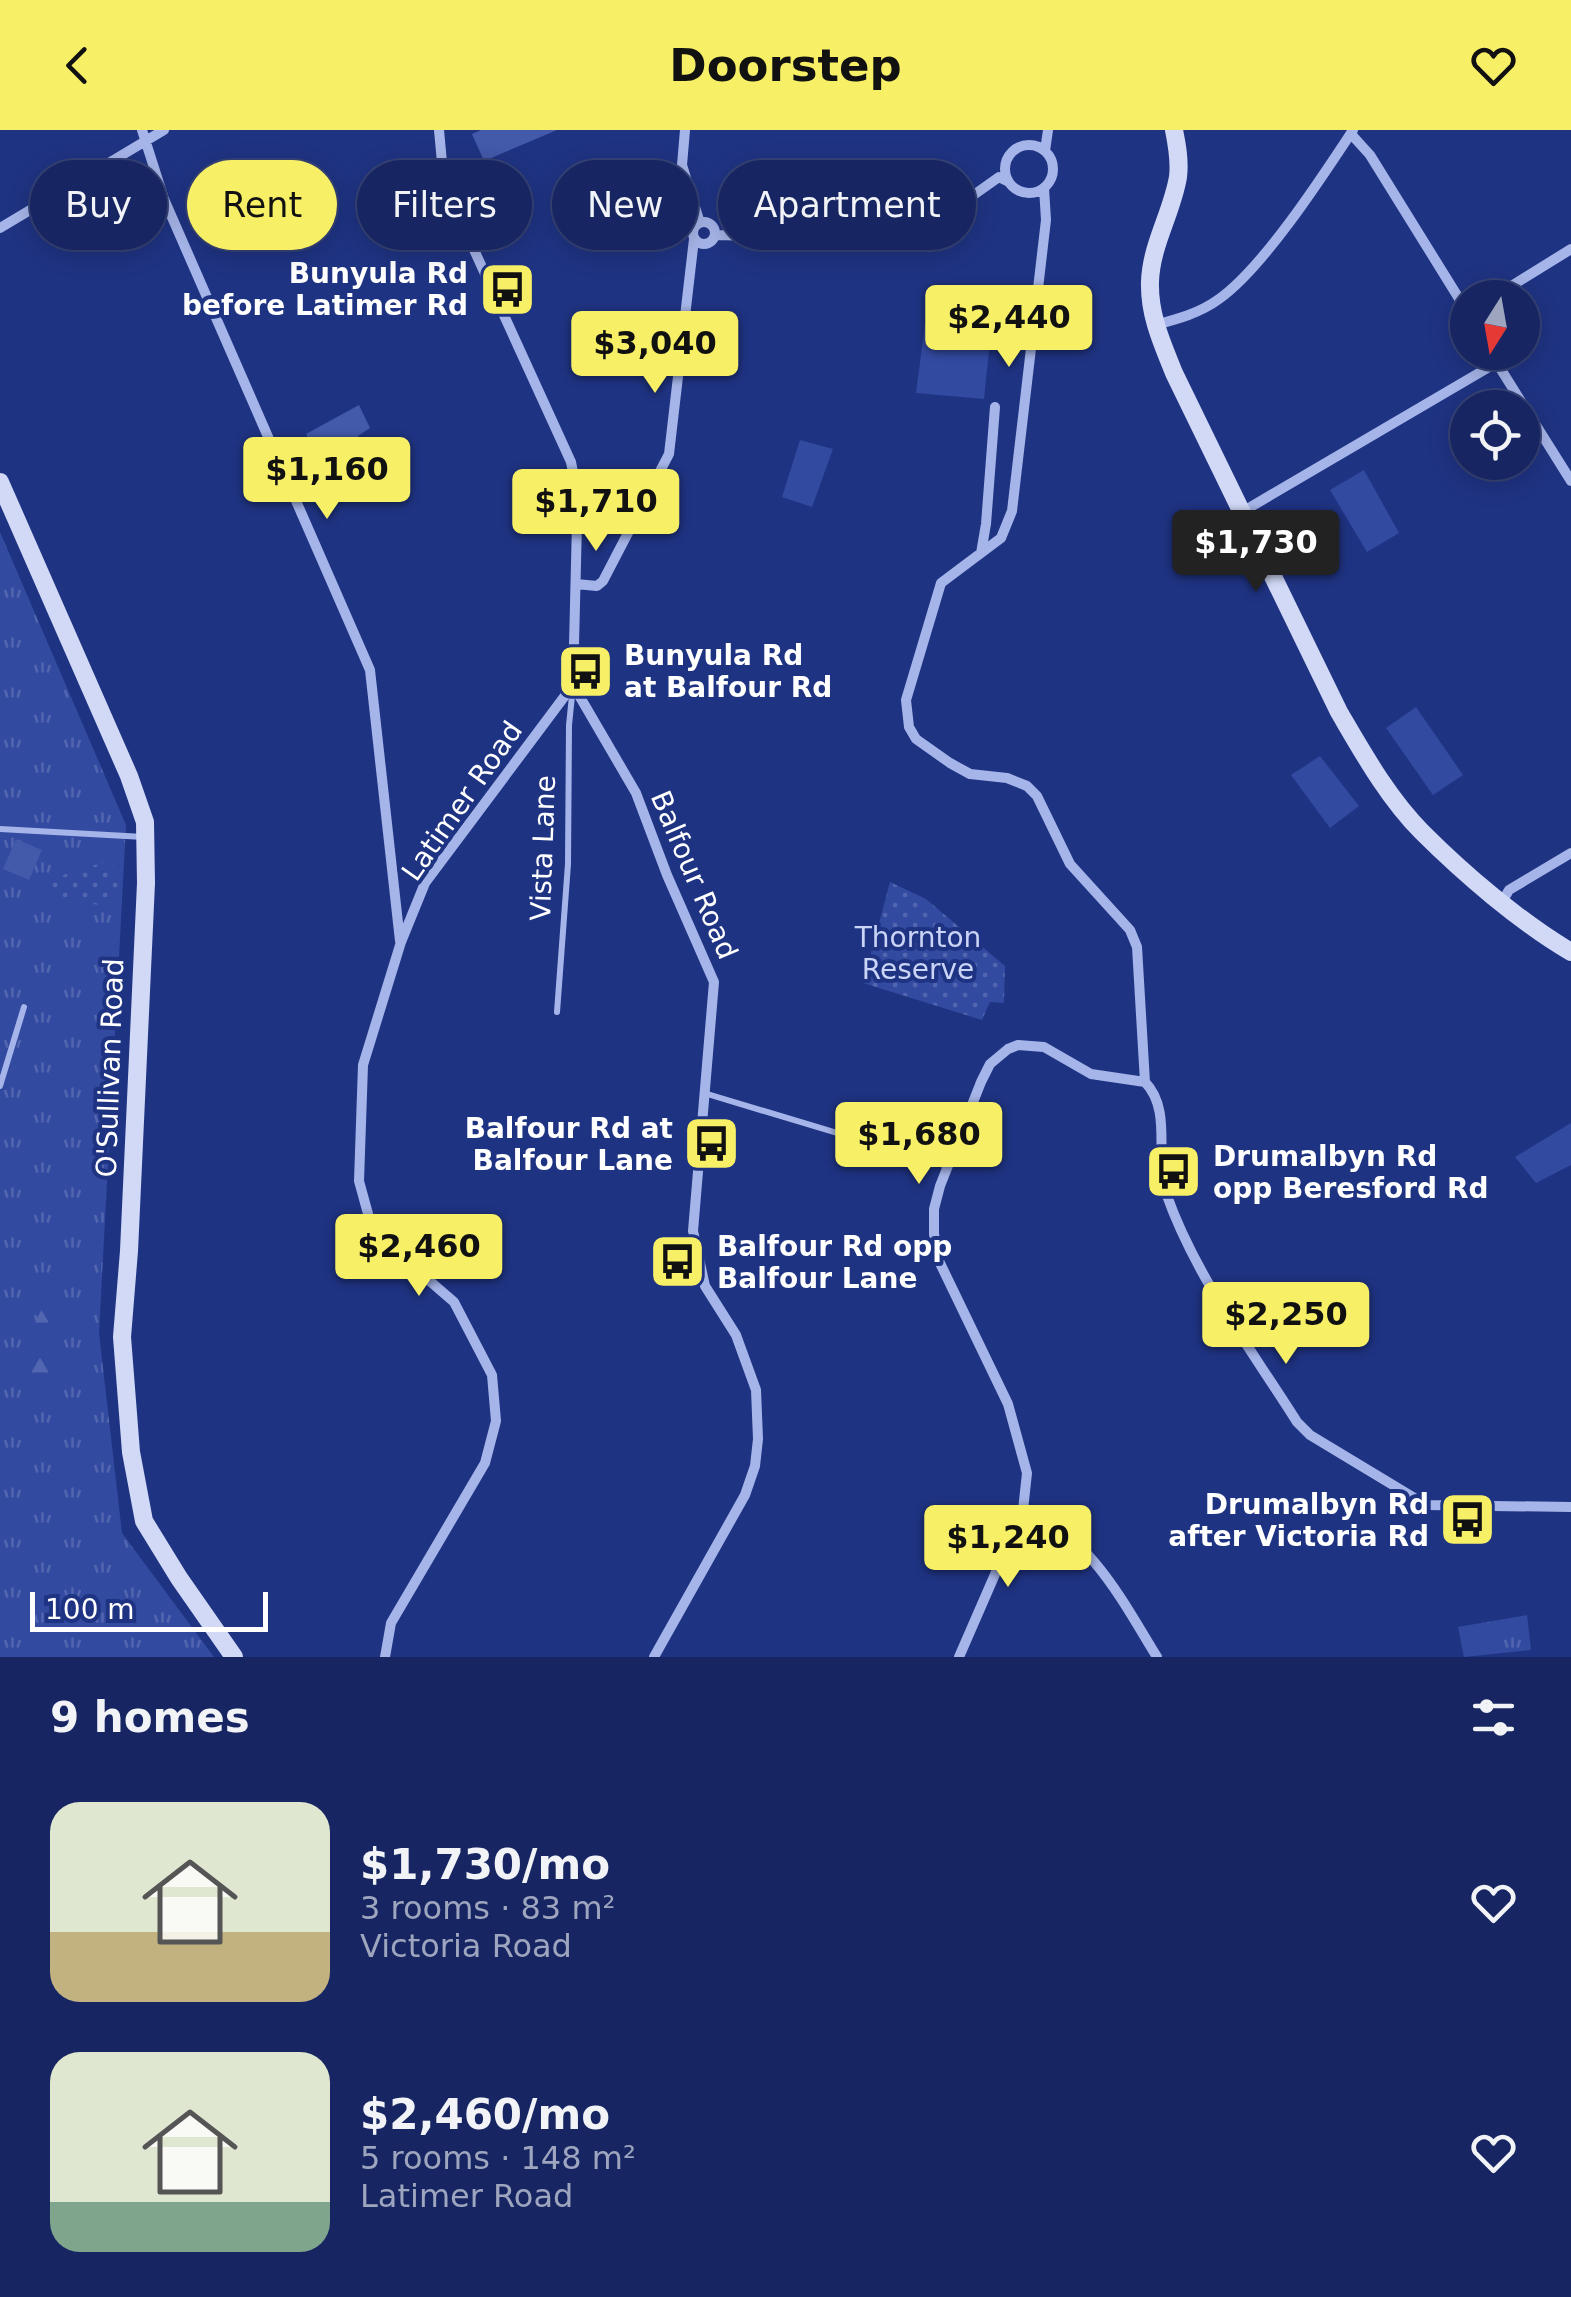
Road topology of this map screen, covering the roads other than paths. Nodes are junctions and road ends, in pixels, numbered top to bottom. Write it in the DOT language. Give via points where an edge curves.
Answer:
graph roads {
  1 [pos="164,130"];
  2 [pos="439,130"];
  3 [pos="685,130"];
  4 [pos="1048,130"];
  5 [pos="1174,130"];
  6 [pos="1352,132"];
  7 [pos="144,136"];
  8 [pos="1046,151"];
  9 [pos="1009,182"];
  10 [pos="1044,188"];
  11 [pos="700,223"];
  12 [pos="0,228"];
  13 [pos="714,235"];
  14 [pos="698,241"];
  15 [pos="1571,249"];
  16 [pos="693,250"];
  17 [pos="1521,280"];
  18 [pos="1450,285"];
  19 [pos="1155,325"];
  20 [pos="1473,370"];
  21 [pos="1501,370"];
  22 [pos="995,407"];
  23 [pos="1571,481"];
  24 [pos="0,482"];
  25 [pos="1242,512"];
  26 [pos="980,554"];
  27 [pos="576,584"];
  28 [pos="573,685"];
  29 [pos="0,830"];
  30 [pos="145,837"];
  31 [pos="1571,852"];
  32 [pos="1502,902"];
  33 [pos="400,942"];
  34 [pos="1571,952"];
  35 [pos="24,1008"];
  36 [pos="557,1012"];
  37 [pos="1146,1082"];
  38 [pos="0,1086"];
  39 [pos="704,1093"];
  40 [pos="947,1166"];
  41 [pos="1571,1508"];
  42 [pos="1023,1510"];
  43 [pos="234,1657"];
  44 [pos="385,1657"];
  45 [pos="654,1657"];
  46 [pos="959,1657"];
  47 [pos="1157,1657"];
  1 -- 7 [label="street"];
  2 -- 27 [label="street" via="444,184 571,462"];
  3 -- 11 [label="street" via="682,165"];
  4 -- 8 [label="street"];
  5 -- 19 [label="main road" via="1178,177 1150,280"];
  6 -- 18 [label="street"];
  6 -- 19 [label="street" via="1264,252 1222,297"];
  7 -- 12 [label="street"];
  7 -- 33 [label="street" via="164,199 370,670"];
  8 -- 9 [label="street" via="1027,145 1010,154"];
  8 -- 10 [label="street" via="1053,174"];
  9 -- 10 [label="street" via="1028,193"];
  9 -- 13 [label="street" via="999,176 958,204 924,215 795,238"];
  10 -- 26 [label="street" via="1046,220 1012,512 1000,538"];
  11 -- 13 [label="street" via="711,225"];
  13 -- 14 [label="street" via="706,244"];
  15 -- 17 [label="street"];
  16 -- 27 [label="street" via="668,454 604,581"];
  19 -- 25 [label="main road"];
  20 -- 25 [label="street"];
  21 -- 23 [label="street"];
  22 -- 26 [label="street"];
  24 -- 30 [label="main road, O'Sullivan Road" via="129,776"];
  25 -- 32 [label="main road" via="1365,757 1420,831"];
  26 -- 37 [label="street" via="942,582 906,700 909,727 932,752 970,774 1027,786 1070,864 1130,930 1137,947"];
  27 -- 28 [label="street"];
  28 -- 33 [label="street, Latimer Road" via="425,884"];
  28 -- 36 [label="lane, Vista Lane"];
  28 -- 39 [label="street, Balfour Road" via="636,792 711,972"];
  29 -- 30 [label="lane"];
  30 -- 43 [label="main road, O'Sullivan Road" via="122,1336 131,1452 144,1521"];
  31 -- 32 [label="street" via="1509,890"];
  32 -- 34 [label="main road"];
  33 -- 44 [label="street, Latimer Road" via="363,1065 359,1181 373,1232 454,1302 492,1376 496,1421 485,1463 391,1623"];
  35 -- 38 [label="lane"];
  37 -- 40 [label="street" via="1091,1074 1044,1047 1008,1049 990,1064"];
  37 -- 41 [label="street" via="1160,1108 1160,1172 1187,1247 1302,1429 1426,1506"];
  39 -- 40 [label="lane"];
  39 -- 45 [label="street, Balfour Road" via="693,1231 705,1286 753,1375 758,1439 745,1494"];
  40 -- 42 [label="street" via="934,1209 939,1261 1017,1430 1027,1474"];
  42 -- 46 [label="street"];
  42 -- 47 [label="street" via="1055,1526 1096,1566"];
}
